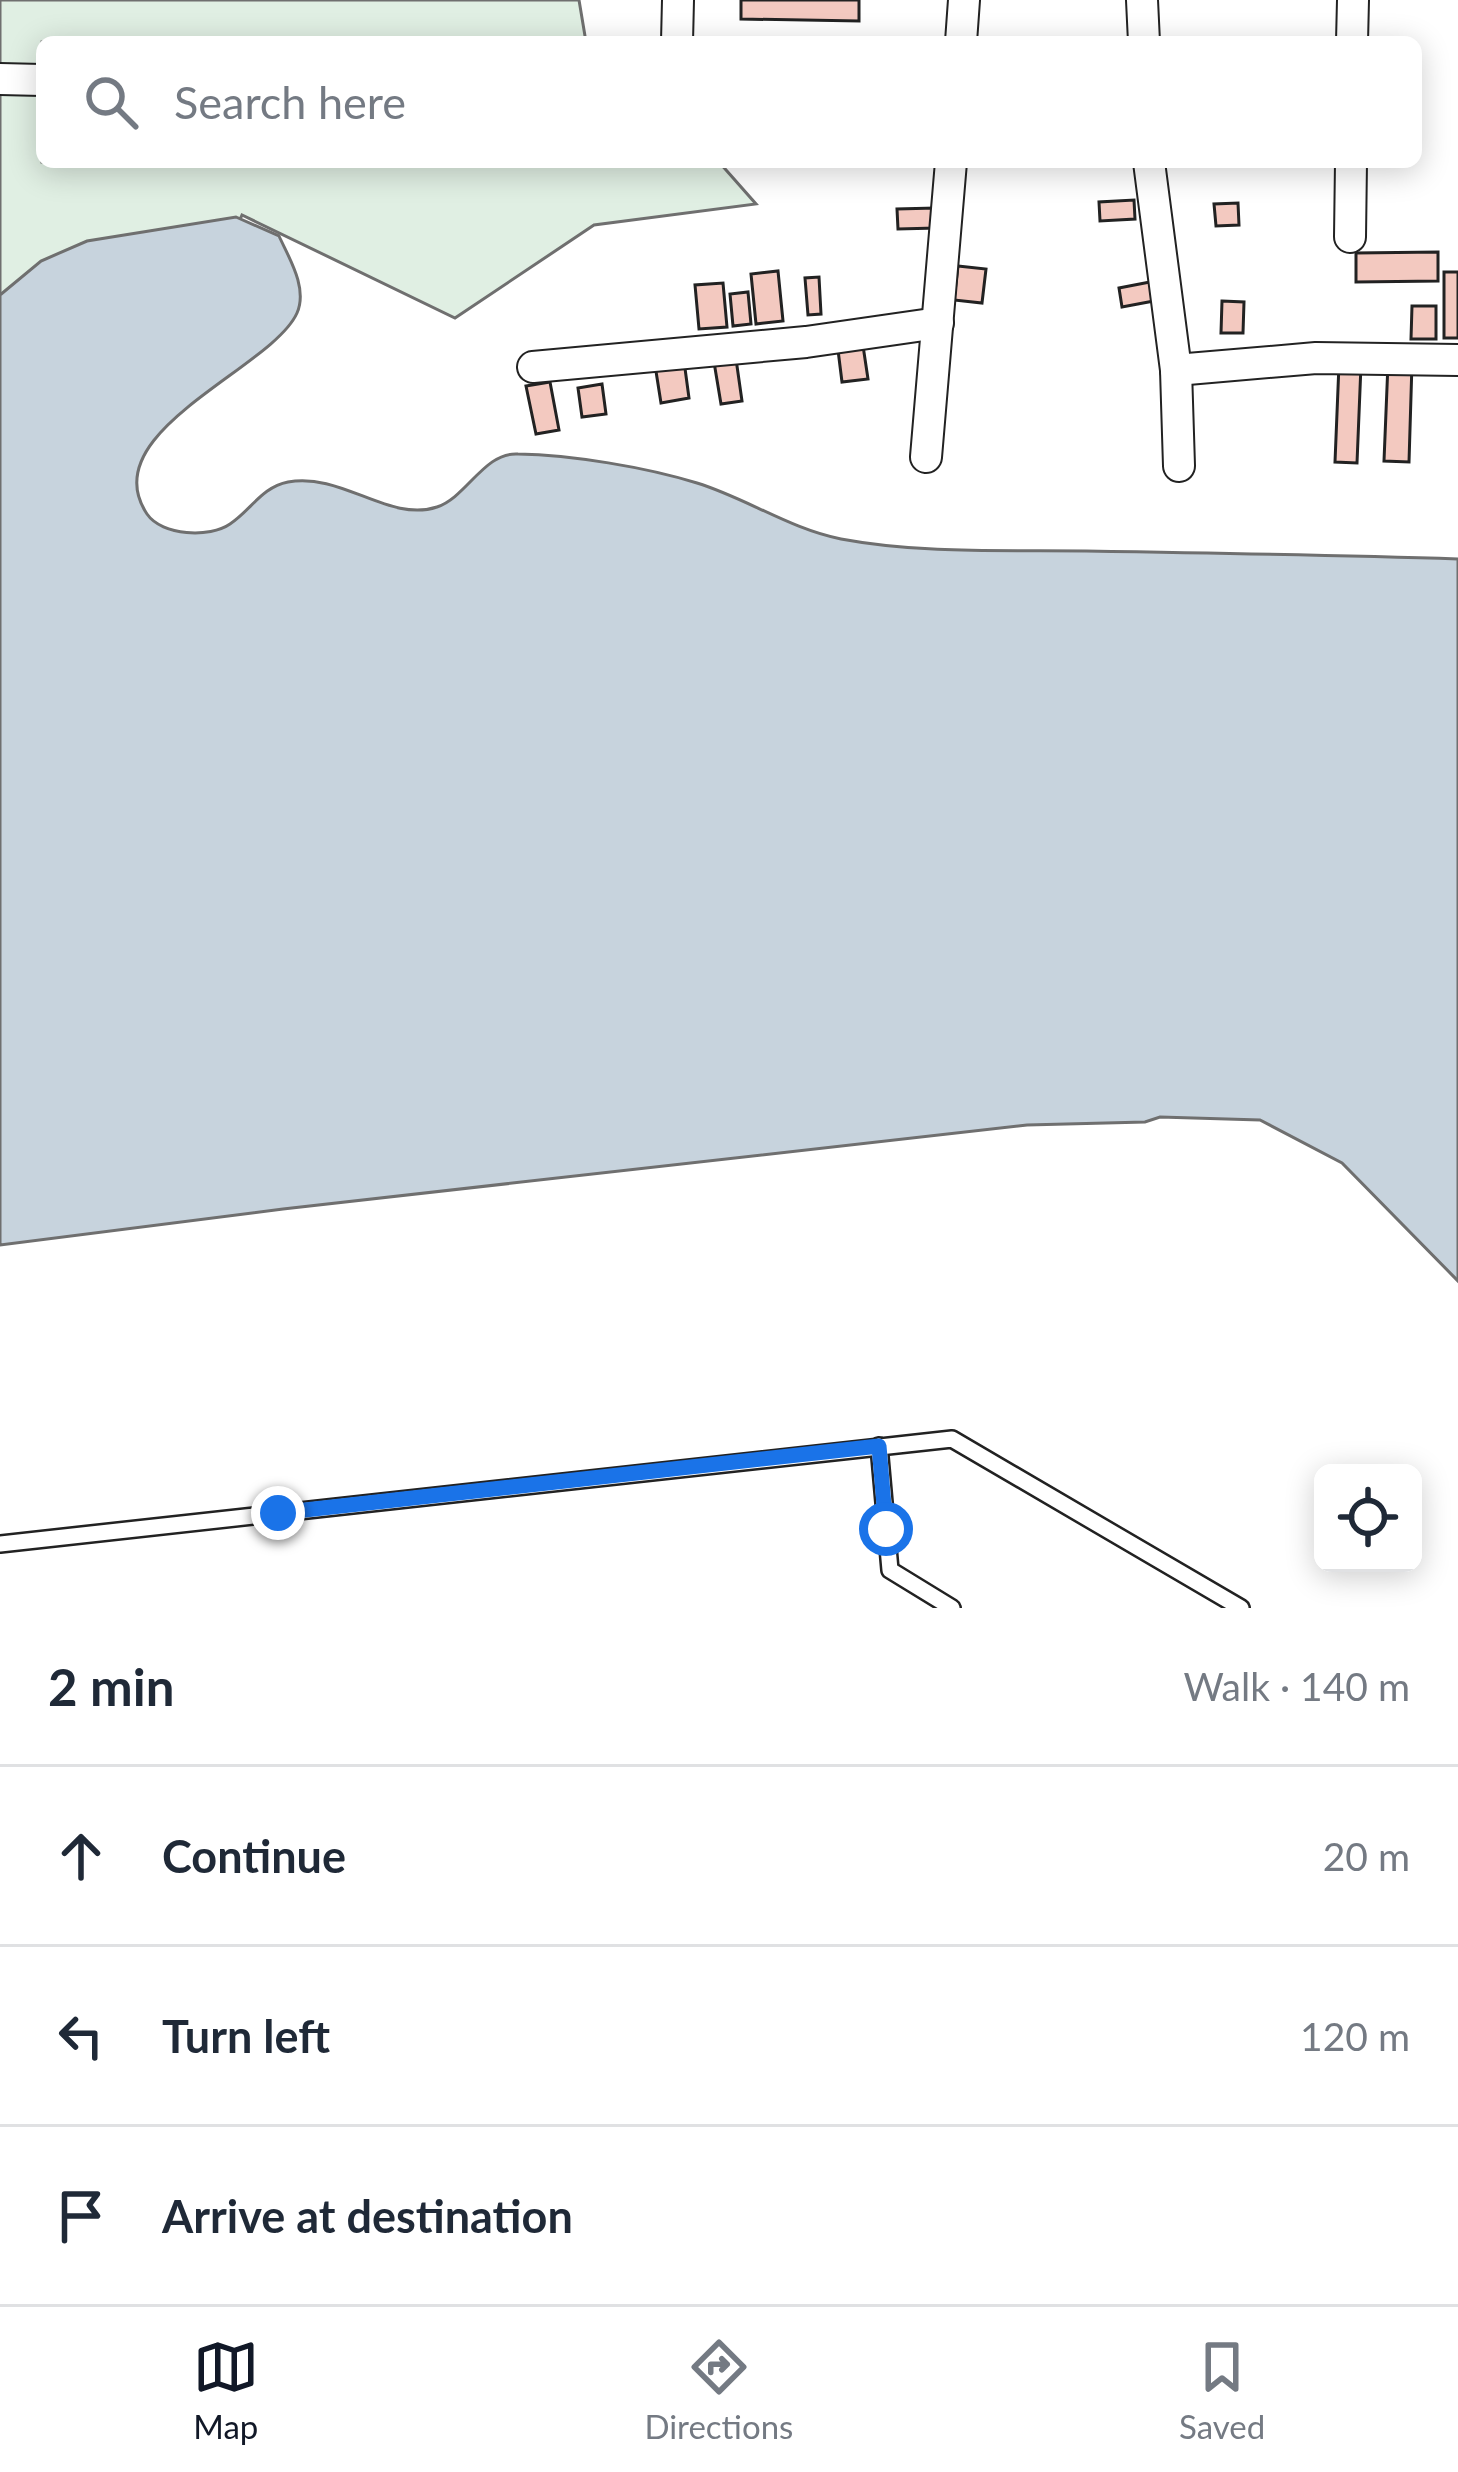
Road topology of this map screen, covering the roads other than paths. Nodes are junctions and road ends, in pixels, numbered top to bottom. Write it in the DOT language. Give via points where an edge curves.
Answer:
graph roads {
  1 [pos="678,0"];
  2 [pos="964,0"];
  3 [pos="1142,0"];
  4 [pos="1353,0"];
  5 [pos="677,36"];
  6 [pos="961,36"];
  7 [pos="1144,36"];
  8 [pos="1352,36"];
  9 [pos="0,79"];
  10 [pos="36,80"];
  11 [pos="951,168"];
  12 [pos="1150,168"];
  13 [pos="1351,168"];
  14 [pos="1350,237"];
  15 [pos="938,323"];
  16 [pos="1458,360"];
  17 [pos="533,367"];
  18 [pos="1176,370"];
  19 [pos="926,457"];
  20 [pos="1179,466"];
  21 [pos="879,1446"];
  22 [pos="0,1544"];
  23 [pos="952,1608"];
  24 [pos="1241,1608"];
  1 -- 5 [label="street"];
  2 -- 6 [label="street"];
  3 -- 7 [label="street"];
  4 -- 8 [label="street"];
  9 -- 10 [label="street"];
  11 -- 15 [label="street"];
  12 -- 18 [label="street"];
  13 -- 14 [label="street"];
  15 -- 17 [label="street"];
  15 -- 19 [label="street"];
  16 -- 18 [label="street" via="1316,358"];
  18 -- 20 [label="street"];
  21 -- 22 [label="lane"];
  21 -- 23 [label="lane" via="890,1570"];
  21 -- 24 [label="lane" via="952,1438"];
}
